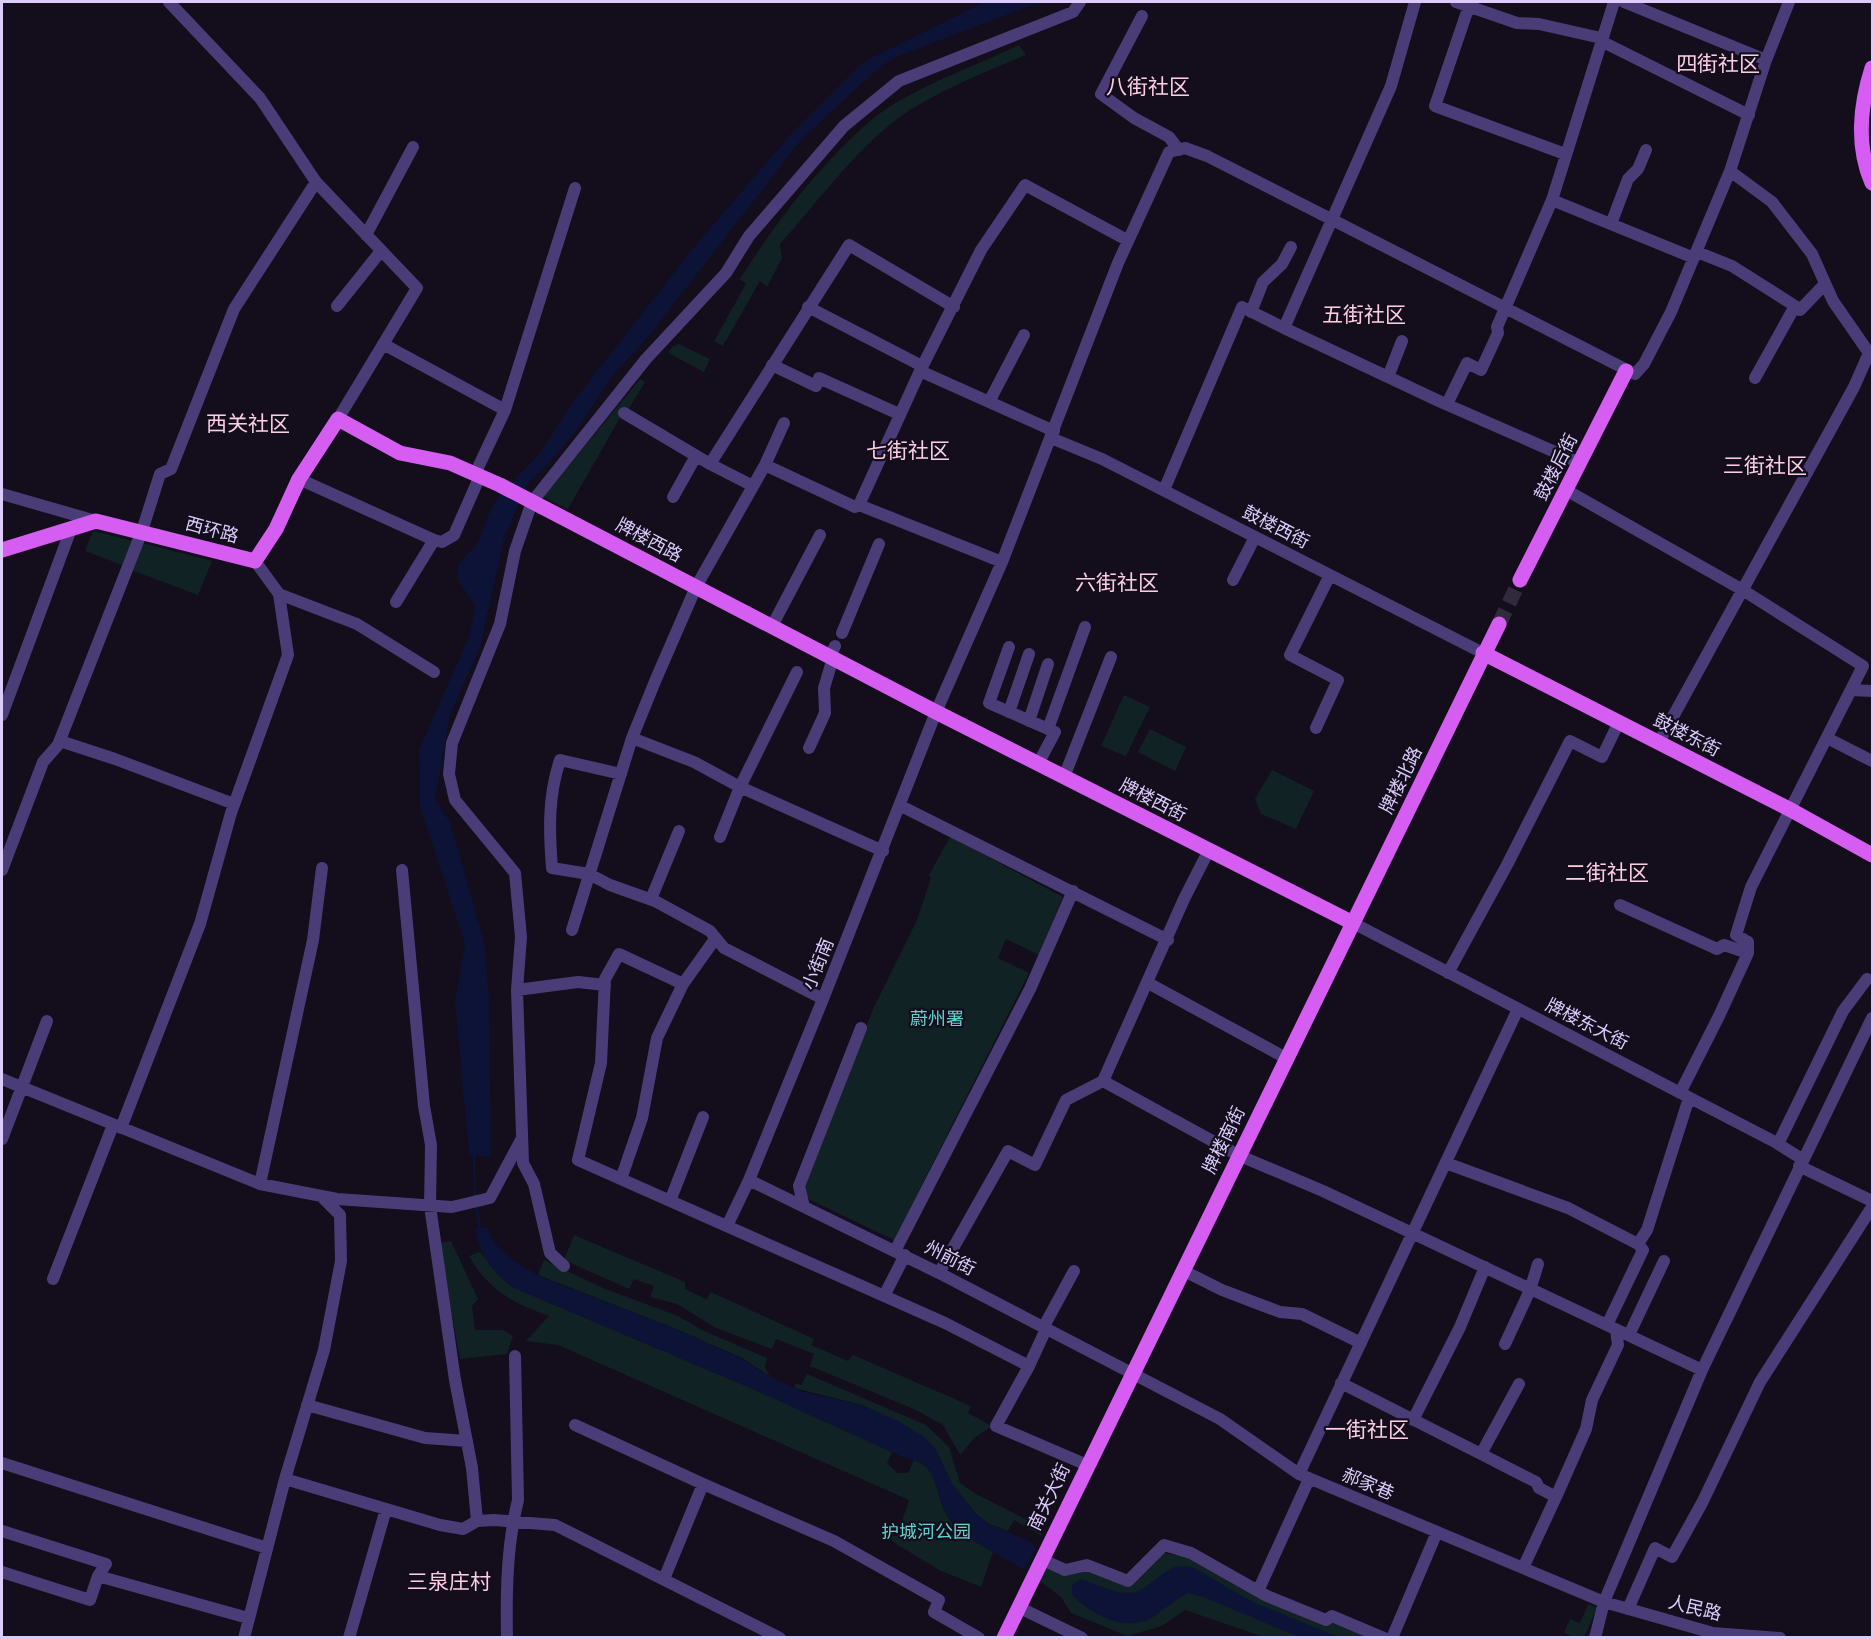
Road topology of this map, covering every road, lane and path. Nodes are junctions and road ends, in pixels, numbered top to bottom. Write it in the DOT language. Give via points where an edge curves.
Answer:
graph roads {
  1 [pos="169,2"];
  2 [pos="1080,2"];
  3 [pos="1415,2"];
  4 [pos="1614,2"];
  5 [pos="1624,2"];
  6 [pos="1789,2"];
  7 [pos="1462,4"];
  8 [pos="1142,16"];
  9 [pos="1601,39"];
  10 [pos="1766,60"];
  11 [pos="1872,68"];
  12 [pos="1749,115"];
  13 [pos="413,147"];
  14 [pos="1179,150"];
  15 [pos="1646,150"];
  16 [pos="1565,154"];
  17 [pos="1730,171"];
  18 [pos="316,182"];
  19 [pos="1872,183"];
  20 [pos="575,188"];
  21 [pos="1552,200"];
  22 [pos="1333,220"];
  23 [pos="1611,224"];
  24 [pos="366,235"];
  25 [pos="1127,240"];
  26 [pos="1291,247"];
  27 [pos="381,250"];
  28 [pos="1695,255"];
  29 [pos="1824,285"];
  30 [pos="336,306"];
  31 [pos="1795,306"];
  32 [pos="808,307"];
  33 [pos="954,308"];
  34 [pos="1505,309"];
  35 [pos="1251,312"];
  36 [pos="1284,328"];
  37 [pos="1024,335"];
  38 [pos="1402,341"];
  39 [pos="383,344"];
  40 [pos="772,365"];
  41 [pos="921,368"];
  42 [pos="1626,371"];
  43 [pos="1388,377"];
  44 [pos="1755,378"];
  45 [pos="989,402"];
  46 [pos="1447,404"];
  47 [pos="505,410"];
  48 [pos="624,413"];
  49 [pos="899,414"];
  50 [pos="338,419"];
  51 [pos="784,423"];
  52 [pos="1052,435"];
  53 [pos="696,456"];
  54 [pos="1580,463"];
  55 [pos="710,464"];
  56 [pos="765,465"];
  57 [pos="477,475"];
  58 [pos="299,479"];
  59 [pos="753,486"];
  60 [pos="1164,490"];
  61 [pos="1566,490"];
  62 [pos="2,494"];
  63 [pos="673,497"];
  64 [pos="531,501"];
  65 [pos="859,505"];
  66 [pos="96,521"];
  67 [pos="71,529"];
  68 [pos="142,531"];
  69 [pos="820,535"];
  70 [pos="1255,537"];
  71 [pos="434,540"];
  72 [pos="879,544"];
  73 [pos="2,550"];
  74 [pos="255,561"];
  75 [pos="1002,562"];
  76 [pos="1330,575"];
  77 [pos="1233,580"];
  78 [pos="1520,580"];
  79 [pos="696,587"];
  80 [pos="1741,589"];
  81 [pos="279,594"];
  82 [pos="396,602"];
  83 [pos="1499,624"];
  84 [pos="772,626"];
  85 [pos="1085,627"];
  86 [pos="842,633"];
  87 [pos="1009,647"];
  88 [pos="1483,653"];
  89 [pos="833,654"];
  90 [pos="1029,654"];
  91 [pos="1111,657"];
  92 [pos="1048,664"];
  93 [pos="434,672"];
  94 [pos="797,672"];
  95 [pos="1851,690"];
  96 [pos="1872,691"];
  97 [pos="936,712"];
  98 [pos="1009,712"];
  99 [pos="2,715"];
  100 [pos="1029,721"];
  101 [pos="1619,723"];
  102 [pos="1316,728"];
  103 [pos="1048,729"];
  104 [pos="632,738"];
  105 [pos="1827,738"];
  106 [pos="60,741"];
  107 [pos="1659,742"];
  108 [pos="809,748"];
  109 [pos="1872,761"];
  110 [pos="1038,764"];
  111 [pos="621,774"];
  112 [pos="1064,777"];
  113 [pos="741,787"];
  114 [pos="234,804"];
  115 [pos="901,806"];
  116 [pos="1791,810"];
  117 [pos="679,831"];
  118 [pos="720,837"];
  119 [pos="1209,850"];
  120 [pos="883,851"];
  121 [pos="1872,855"];
  122 [pos="322,868"];
  123 [pos="2,870"];
  124 [pos="402,870"];
  125 [pos="589,874"];
  126 [pos="1073,891"];
  127 [pos="651,899"];
  128 [pos="1620,905"];
  129 [pos="1353,923"];
  130 [pos="572,930"];
  131 [pos="714,939"];
  132 [pos="1168,940"];
  133 [pos="1748,953"];
  134 [pos="1448,973"];
  135 [pos="1867,979"];
  136 [pos="1148,983"];
  137 [pos="683,984"];
  138 [pos="604,985"];
  139 [pos="517,990"];
  140 [pos="823,999"];
  141 [pos="1518,1009"];
  142 [pos="1872,1018"];
  143 [pos="47,1020"];
  144 [pos="861,1028"];
  145 [pos="1286,1058"];
  146 [pos="2,1080"];
  147 [pos="1103,1081"];
  148 [pos="21,1087"];
  149 [pos="1684,1095"];
  150 [pos="703,1117"];
  151 [pos="117,1126"];
  152 [pos="2,1139"];
  153 [pos="522,1139"];
  154 [pos="1778,1144"];
  155 [pos="1238,1155"];
  156 [pos="1801,1162"];
  157 [pos="1446,1163"];
  158 [pos="621,1179"];
  159 [pos="749,1180"];
  160 [pos="260,1184"];
  161 [pos="321,1196"];
  162 [pos="670,1201"];
  163 [pos="430,1206"];
  164 [pos="804,1207"];
  165 [pos="1872,1207"];
  166 [pos="727,1226"];
  167 [pos="1414,1234"];
  168 [pos="1638,1244"];
  169 [pos="900,1253"];
  170 [pos="1664,1261"];
  171 [pos="1538,1264"];
  172 [pos="564,1266"];
  173 [pos="1485,1268"];
  174 [pos="1182,1270"];
  175 [pos="1074,1271"];
  176 [pos="939,1273"];
  177 [pos="53,1279"];
  178 [pos="1530,1290"];
  179 [pos="884,1296"];
  180 [pos="1611,1327"];
  181 [pos="1045,1328"];
  182 [pos="1629,1335"];
  183 [pos="1361,1343"];
  184 [pos="1505,1344"];
  185 [pos="515,1356"];
  186 [pos="1029,1366"];
  187 [pos="1702,1370"];
  188 [pos="1130,1374"];
  189 [pos="1341,1383"];
  190 [pos="1519,1384"];
  191 [pos="307,1405"];
  192 [pos="1413,1420"];
  193 [pos="575,1425"];
  194 [pos="467,1441"];
  195 [pos="1481,1454"];
  196 [pos="2,1463"];
  197 [pos="1087,1465"];
  198 [pos="1304,1477"];
  199 [pos="285,1479"];
  200 [pos="704,1484"];
  201 [pos="1556,1497"];
  202 [pos="386,1509"];
  203 [pos="477,1521"];
  204 [pos="513,1521"];
  205 [pos="2,1531"];
  206 [pos="1437,1532"];
  207 [pos="267,1548"];
  208 [pos="1041,1559"];
  209 [pos="1523,1568"];
  210 [pos="2,1572"];
  211 [pos="98,1576"];
  212 [pos="664,1579"];
  213 [pos="1258,1591"];
  214 [pos="1604,1602"];
  215 [pos="1018,1607"];
  216 [pos="1628,1609"];
  217 [pos="248,1618"];
  218 [pos="244,1638"];
  219 [pos="348,1638"];
  220 [pos="507,1638"];
  221 [pos="780,1638"];
  222 [pos="979,1638"];
  223 [pos="1004,1638"];
  224 [pos="1082,1638"];
  225 [pos="1384,1638"];
  226 [pos="1392,1638"];
  227 [pos="1595,1638"];
  228 [pos="1780,1638"];
  1 -- 18 [label="street" via="260,98"];
  2 -- 64 [label="street" via="1073,12 899,81 844,126 749,236 726,273 646,359"];
  3 -- 22 [label="street" via="1391,86"];
  4 -- 9 [label="street"];
  5 -- 10 [label="street"];
  6 -- 10 [label="street"];
  7 -- 9 [label="street" via="1517,23 1539,24"];
  7 -- 16 [label="street" via="1435,106"];
  8 -- 14 [label="street" via="1101,94 1169,137"];
  9 -- 12 [label="street"];
  9 -- 16 [label="street"];
  10 -- 12 [label="street"];
  11 -- 19 [label="main road" via="1860,136"];
  12 -- 17 [label="street"];
  13 -- 24 [label="street"];
  14 -- 22 [label="street" via="1185,148 1207,156"];
  14 -- 25 [label="street, 小街南" via="1169,152"];
  15 -- 23 [label="street" via="1638,170 1628,179"];
  16 -- 21 [label="street"];
  17 -- 28 [label="street"];
  17 -- 29 [label="street" via="1772,202 1812,254"];
  18 -- 24 [label="street"];
  18 -- 68 [label="street" via="234,309 171,469 160,474"];
  20 -- 47 [label="street"];
  21 -- 23 [label="street"];
  21 -- 34 [label="street"];
  22 -- 34 [label="street"];
  22 -- 36 [label="street"];
  23 -- 28 [label="street"];
  24 -- 27 [label="street"];
  25 -- 33 [label="street" via="1025,185 981,250"];
  25 -- 52 [label="street, 小街南"];
  26 -- 35 [label="street" via="1282,264 1263,282"];
  27 -- 30 [label="street"];
  27 -- 39 [label="street" via="417,288"];
  28 -- 31 [label="street" via="1732,266"];
  28 -- 42 [label="street" via="1644,364 1635,374"];
  29 -- 31 [label="street" via="1800,309"];
  29 -- 80 [label="street" via="1869,353 1854,387"];
  31 -- 44 [label="street"];
  32 -- 33 [label="street" via="849,245"];
  32 -- 40 [label="street"];
  32 -- 41 [label="street, 鼓楼西街"];
  33 -- 41 [label="street"];
  34 -- 42 [label="street"];
  34 -- 46 [label="street" via="1481,370 1467,363"];
  35 -- 36 [label="street"];
  35 -- 60 [label="street" via="1242,308"];
  36 -- 43 [label="street"];
  37 -- 45 [label="street"];
  38 -- 43 [label="street"];
  39 -- 47 [label="street"];
  39 -- 50 [label="street"];
  40 -- 49 [label="street" via="816,386 819,378"];
  40 -- 55 [label="street"];
  41 -- 45 [label="street, 鼓楼西街"];
  41 -- 49 [label="street"];
  42 -- 54 [label="main road, 鼓楼后街"];
  43 -- 46 [label="street"];
  45 -- 52 [label="street, 鼓楼西街"];
  46 -- 54 [label="street"];
  47 -- 57 [label="street"];
  48 -- 53 [label="street"];
  49 -- 65 [label="street"];
  50 -- 57 [label="main road, 牌楼西路" via="400,453 450,463"];
  50 -- 58 [label="main road, 西环路"];
  51 -- 56 [label="street"];
  52 -- 60 [label="street, 鼓楼西街"];
  52 -- 75 [label="street, 小街南"];
  53 -- 55 [label="street"];
  53 -- 63 [label="street"];
  54 -- 61 [label="main road, 鼓楼后街"];
  55 -- 59 [label="street"];
  56 -- 59 [label="street"];
  56 -- 65 [label="street" via="855,507"];
  57 -- 64 [label="main road, 牌楼西路"];
  57 -- 71 [label="street" via="454,535 442,542"];
  58 -- 71 [label="street"];
  58 -- 74 [label="main road, 西环路" via="276,529"];
  59 -- 79 [label="street"];
  60 -- 70 [label="street, 鼓楼西街"];
  61 -- 78 [label="main road, 鼓楼后街"];
  61 -- 80 [label="street"];
  62 -- 66 [label="street"];
  64 -- 79 [label="main road, 牌楼西路"];
  64 -- 139 [label="street" via="515,551 501,624 452,743 449,774 455,800 515,873 521,937"];
  65 -- 75 [label="street"];
  66 -- 67 [label="main road"];
  66 -- 68 [label="main road, 西环路"];
  67 -- 73 [label="main road"];
  67 -- 99 [label="street"];
  68 -- 74 [label="main road, 西环路"];
  68 -- 106 [label="street"];
  69 -- 84 [label="street"];
  70 -- 76 [label="street, 鼓楼西街"];
  70 -- 77 [label="street"];
  71 -- 82 [label="street"];
  72 -- 86 [label="street"];
  74 -- 81 [label="street"];
  75 -- 97 [label="street, 小街南"];
  76 -- 88 [label="street, 鼓楼西街"];
  76 -- 102 [label="street" via="1290,655 1338,680"];
  79 -- 84 [label="main road, 牌楼西路"];
  79 -- 104 [label="street"];
  80 -- 95 [label="street" via="1863,666"];
  80 -- 107 [label="street"];
  81 -- 93 [label="street" via="357,624"];
  81 -- 114 [label="street" via="288,655"];
  83 -- 88 [label="main road"];
  84 -- 89 [label="main road, 牌楼西路"];
  85 -- 103 [label="street"];
  87 -- 98 [label="street" via="989,703"];
  88 -- 101 [label="main road, 鼓楼东街"];
  88 -- 129 [label="main road, 牌楼北路"];
  89 -- 97 [label="main road, 牌楼西路"];
  89 -- 108 [label="street" via="824,688 825,713"];
  90 -- 98 [label="street"];
  91 -- 112 [label="street"];
  92 -- 100 [label="street"];
  94 -- 113 [label="street"];
  95 -- 96 [label="street"];
  95 -- 105 [label="street"];
  97 -- 110 [label="main road, 牌楼西街"];
  97 -- 115 [label="street, 小街南"];
  98 -- 100 [label="street"];
  100 -- 103 [label="street"];
  101 -- 107 [label="main road, 鼓楼东街"];
  101 -- 134 [label="street" via="1602,757 1570,741"];
  103 -- 110 [label="street" via="1055,732"];
  104 -- 111 [label="street"];
  104 -- 113 [label="street" via="694,762"];
  105 -- 109 [label="street"];
  105 -- 116 [label="street"];
  106 -- 114 [label="street"];
  106 -- 123 [label="street" via="43,762"];
  107 -- 116 [label="main road, 鼓楼东街"];
  110 -- 112 [label="main road, 牌楼西街"];
  111 -- 125 [label="street"];
  111 -- 125 [label="street" via="560,760 551,797 552,868"];
  112 -- 119 [label="main road, 牌楼西街"];
  113 -- 118 [label="street"];
  113 -- 120 [label="street"];
  114 -- 151 [label="street" via="200,924"];
  115 -- 120 [label="street, 小街南"];
  115 -- 126 [label="street"];
  116 -- 121 [label="main road, 鼓楼东街"];
  116 -- 133 [label="street" via="1751,887 1736,935 1748,942"];
  117 -- 127 [label="street"];
  119 -- 129 [label="main road, 牌楼西街"];
  119 -- 132 [label="street"];
  120 -- 140 [label="street, 小街南"];
  122 -- 160 [label="street" via="313,940"];
  124 -- 163 [label="street" via="431,1144"];
  125 -- 127 [label="street"];
  125 -- 130 [label="street"];
  126 -- 132 [label="street"];
  126 -- 169 [label="street" via="1030,989"];
  127 -- 131 [label="street" via="710,931"];
  128 -- 133 [label="street" via="1717,949 1724,945"];
  129 -- 134 [label="street, 牌楼东大街"];
  129 -- 145 [label="main road, 牌楼南街"];
  131 -- 137 [label="street"];
  131 -- 140 [label="street" via="724,948"];
  132 -- 136 [label="street"];
  133 -- 149 [label="street"];
  134 -- 141 [label="street, 牌楼东大街"];
  135 -- 154 [label="street" via="1843,1011"];
  136 -- 145 [label="street"];
  136 -- 147 [label="street"];
  137 -- 138 [label="street" via="619,954"];
  137 -- 158 [label="street" via="657,1038 642,1118"];
  138 -- 139 [label="street" via="578,982"];
  138 -- 158 [label="street" via="601,1063 578,1160"];
  139 -- 153 [label="street"];
  140 -- 159 [label="street, 小街南"];
  141 -- 149 [label="street, 牌楼东大街"];
  141 -- 157 [label="street"];
  142 -- 156 [label="street"];
  143 -- 148 [label="street"];
  144 -- 164 [label="street" via="799,1186"];
  145 -- 155 [label="main road, 牌楼南街"];
  146 -- 148 [label="street"];
  147 -- 155 [label="street"];
  147 -- 176 [label="street" via="1066,1100 1035,1165 1008,1151"];
  148 -- 151 [label="street"];
  148 -- 152 [label="street"];
  149 -- 154 [label="street, 牌楼东大街"];
  149 -- 168 [label="street" via="1647,1230"];
  150 -- 162 [label="street"];
  151 -- 160 [label="street"];
  151 -- 177 [label="street"];
  153 -- 163 [label="street" via="490,1198 452,1207"];
  153 -- 172 [label="street" via="523,1163 544,1217 550,1253"];
  154 -- 156 [label="street, 牌楼东大街"];
  155 -- 167 [label="street"];
  155 -- 174 [label="main road, 牌楼南街"];
  156 -- 165 [label="street, 牌楼东大街"];
  156 -- 187 [label="street"];
  157 -- 167 [label="street"];
  157 -- 168 [label="street" via="1568,1208"];
  158 -- 162 [label="street"];
  159 -- 164 [label="street, 州前街"];
  159 -- 166 [label="street, 小街南"];
  160 -- 161 [label="street"];
  161 -- 163 [label="street"];
  161 -- 191 [label="street" via="340,1215 341,1261 324,1350"];
  162 -- 166 [label="street"];
  163 -- 194 [label="street"];
  164 -- 169 [label="street, 州前街"];
  165 -- 216 [label="street" via="1760,1382 1702,1503 1671,1557 1655,1548"];
  166 -- 179 [label="street"];
  167 -- 173 [label="street"];
  167 -- 183 [label="street"];
  168 -- 180 [label="street" via="1642,1250"];
  169 -- 176 [label="street, 州前街"];
  169 -- 179 [label="street"];
  170 -- 182 [label="street"];
  171 -- 178 [label="street"];
  173 -- 178 [label="street"];
  173 -- 192 [label="street"];
  174 -- 183 [label="street" via="1280,1312 1302,1314"];
  174 -- 188 [label="main road, 牌楼南街"];
  175 -- 181 [label="street"];
  176 -- 181 [label="street, 州前街"];
  178 -- 180 [label="street"];
  178 -- 184 [label="street"];
  179 -- 186 [label="street"];
  180 -- 182 [label="street"];
  180 -- 201 [label="street" via="1618,1346 1592,1400 1586,1429"];
  181 -- 186 [label="street"];
  181 -- 188 [label="street, 州前街"];
  182 -- 187 [label="street"];
  183 -- 189 [label="street"];
  185 -- 204 [label="street" via="518,1500"];
  186 -- 197 [label="street" via="996,1426"];
  187 -- 214 [label="street"];
  188 -- 197 [label="main road, 南关大街"];
  188 -- 198 [label="street, 郝家巷" via="1220,1419"];
  189 -- 192 [label="street"];
  189 -- 198 [label="street"];
  190 -- 195 [label="street"];
  191 -- 194 [label="street" via="425,1438"];
  191 -- 199 [label="street"];
  192 -- 195 [label="street"];
  193 -- 200 [label="street"];
  194 -- 203 [label="street"];
  195 -- 201 [label="street" via="1536,1482"];
  196 -- 207 [label="street"];
  197 -- 208 [label="main road, 南关大街"];
  198 -- 206 [label="street, 郝家巷"];
  198 -- 213 [label="street"];
  199 -- 202 [label="street"];
  199 -- 207 [label="street"];
  200 -- 212 [label="street"];
  200 -- 222 [label="street" via="853,1552 939,1600 934,1612"];
  201 -- 209 [label="street"];
  202 -- 203 [label="street" via="463,1529"];
  202 -- 219 [label="street"];
  203 -- 204 [label="street"];
  204 -- 212 [label="street" via="555,1525"];
  204 -- 220 [label="street"];
  205 -- 211 [label="street" via="106,1564"];
  206 -- 209 [label="street, 郝家巷"];
  206 -- 226 [label="street"];
  207 -- 217 [label="street"];
  208 -- 213 [label="street" via="1065,1570 1088,1565 1128,1581 1164,1545 1191,1553"];
  208 -- 215 [label="main road, 南关大街"];
  209 -- 214 [label="street, 郝家巷"];
  210 -- 211 [label="street" via="90,1600"];
  211 -- 217 [label="street"];
  212 -- 221 [label="street"];
  213 -- 225 [label="street" via="1326,1620 1332,1616"];
  214 -- 216 [label="street, 人民路"];
  214 -- 227 [label="street"];
  215 -- 223 [label="main road, 南关大街"];
  215 -- 224 [label="street"];
  216 -- 228 [label="street, 人民路" via="1713,1633"];
  217 -- 218 [label="street"];
}
